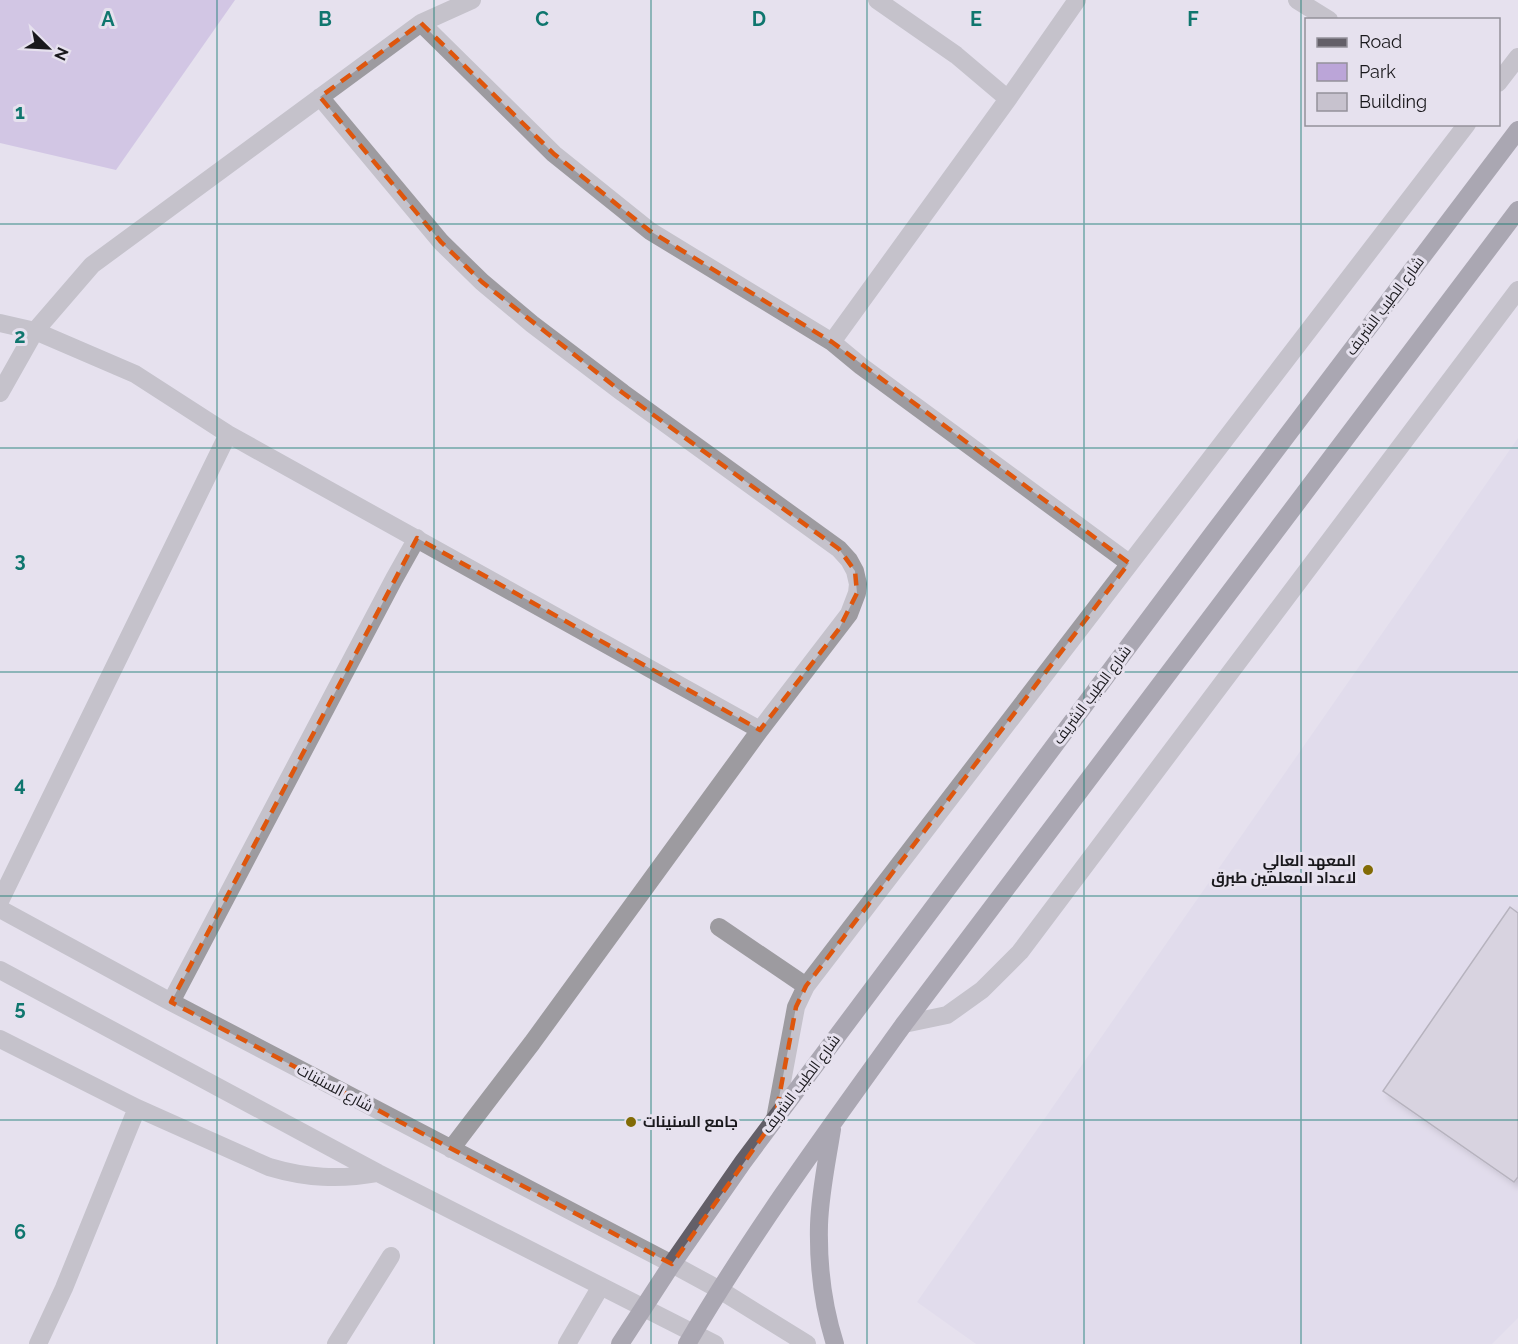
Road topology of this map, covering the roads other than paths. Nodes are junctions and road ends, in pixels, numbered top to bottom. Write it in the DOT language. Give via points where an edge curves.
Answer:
graph roads {
  1 [pos="472,0"];
  2 [pos="877,0"];
  3 [pos="1077,0"];
  4 [pos="1297,0"];
  5 [pos="1326,18"];
  6 [pos="421,23"];
  7 [pos="1518,57"];
  8 [pos="1500,80"];
  9 [pos="320,97"];
  10 [pos="1008,99"];
  11 [pos="1465,126"];
  12 [pos="1518,130"];
  13 [pos="1518,210"];
  14 [pos="1518,290"];
  15 [pos="0,323"];
  16 [pos="35,330"];
  17 [pos="832,342"];
  18 [pos="0,393"];
  19 [pos="228,434"];
  20 [pos="417,538"];
  21 [pos="1130,563"];
  22 [pos="760,730"];
  23 [pos="0,901"];
  24 [pos="0,909"];
  25 [pos="718,927"];
  26 [pos="0,970"];
  27 [pos="806,986"];
  28 [pos="171,1002"];
  29 [pos="904,1024"];
  30 [pos="0,1039"];
  31 [pos="137,1108"];
  32 [pos="775,1119"];
  33 [pos="833,1122"];
  34 [pos="451,1149"];
  35 [pos="378,1173"];
  36 [pos="391,1256"];
  37 [pos="672,1264"];
  38 [pos="601,1286"];
  39 [pos="720,1290"];
  40 [pos="644,1307"];
  41 [pos="690,1339"];
  42 [pos="38,1344"];
  43 [pos="336,1344"];
  44 [pos="567,1344"];
  45 [pos="620,1344"];
  46 [pos="715,1344"];
  47 [pos="807,1344"];
  48 [pos="835,1344"];
  1 -- 6 [label="street"];
  2 -- 10 [label="street" via="956,55"];
  3 -- 10 [label="street"];
  4 -- 5 [label="street"];
  6 -- 9 [label="street"];
  6 -- 17 [label="street" via="554,154 650,231"];
  7 -- 8 [label="street"];
  9 -- 16 [label="street" via="92,266"];
  9 -- 22 [label="street" via="441,242 482,282 623,393 849,560 858,584 854,603 839,629"];
  10 -- 17 [label="street"];
  11 -- 21 [label="street"];
  12 -- 32 [label="main road, شارع الطيب الشريف"];
  13 -- 29 [label="main road"];
  14 -- 29 [label="street" via="1020,952 982,990 947,1015"];
  15 -- 16 [label="street"];
  16 -- 18 [label="street"];
  16 -- 19 [label="street" via="135,374"];
  17 -- 21 [label="street"];
  19 -- 20 [label="street"];
  19 -- 23 [label="street"];
  20 -- 22 [label="street"];
  20 -- 28 [label="street"];
  21 -- 27 [label="street"];
  22 -- 34 [label="street"];
  24 -- 28 [label="street, شارع السنينات"];
  25 -- 27 [label="street"];
  26 -- 35 [label="street"];
  27 -- 32 [label="street" via="796,1008"];
  28 -- 34 [label="street, شارع السنينات"];
  29 -- 33 [label="main road"];
  30 -- 31 [label="street"];
  31 -- 35 [label="street" via="290,1173 334,1179"];
  31 -- 42 [label="street"];
  32 -- 37 [label="main road, شارع الطيب الشريف"];
  33 -- 39 [label="main road"];
  33 -- 48 [label="main road" via="819,1225 820,1272"];
  34 -- 37 [label="street, شارع السنينات"];
  35 -- 38 [label="street"];
  36 -- 43 [label="street"];
  37 -- 39 [label="street, شارع السنينات"];
  37 -- 40 [label="main road, شارع الطيب الشريف"];
  38 -- 40 [label="street"];
  38 -- 44 [label="street"];
  39 -- 41 [label="main road"];
  39 -- 47 [label="street, شارع السنينات"];
  40 -- 41 [label="street"];
  40 -- 45 [label="main road, شارع الطيب الشريف"];
  41 -- 46 [label="street"];
}
